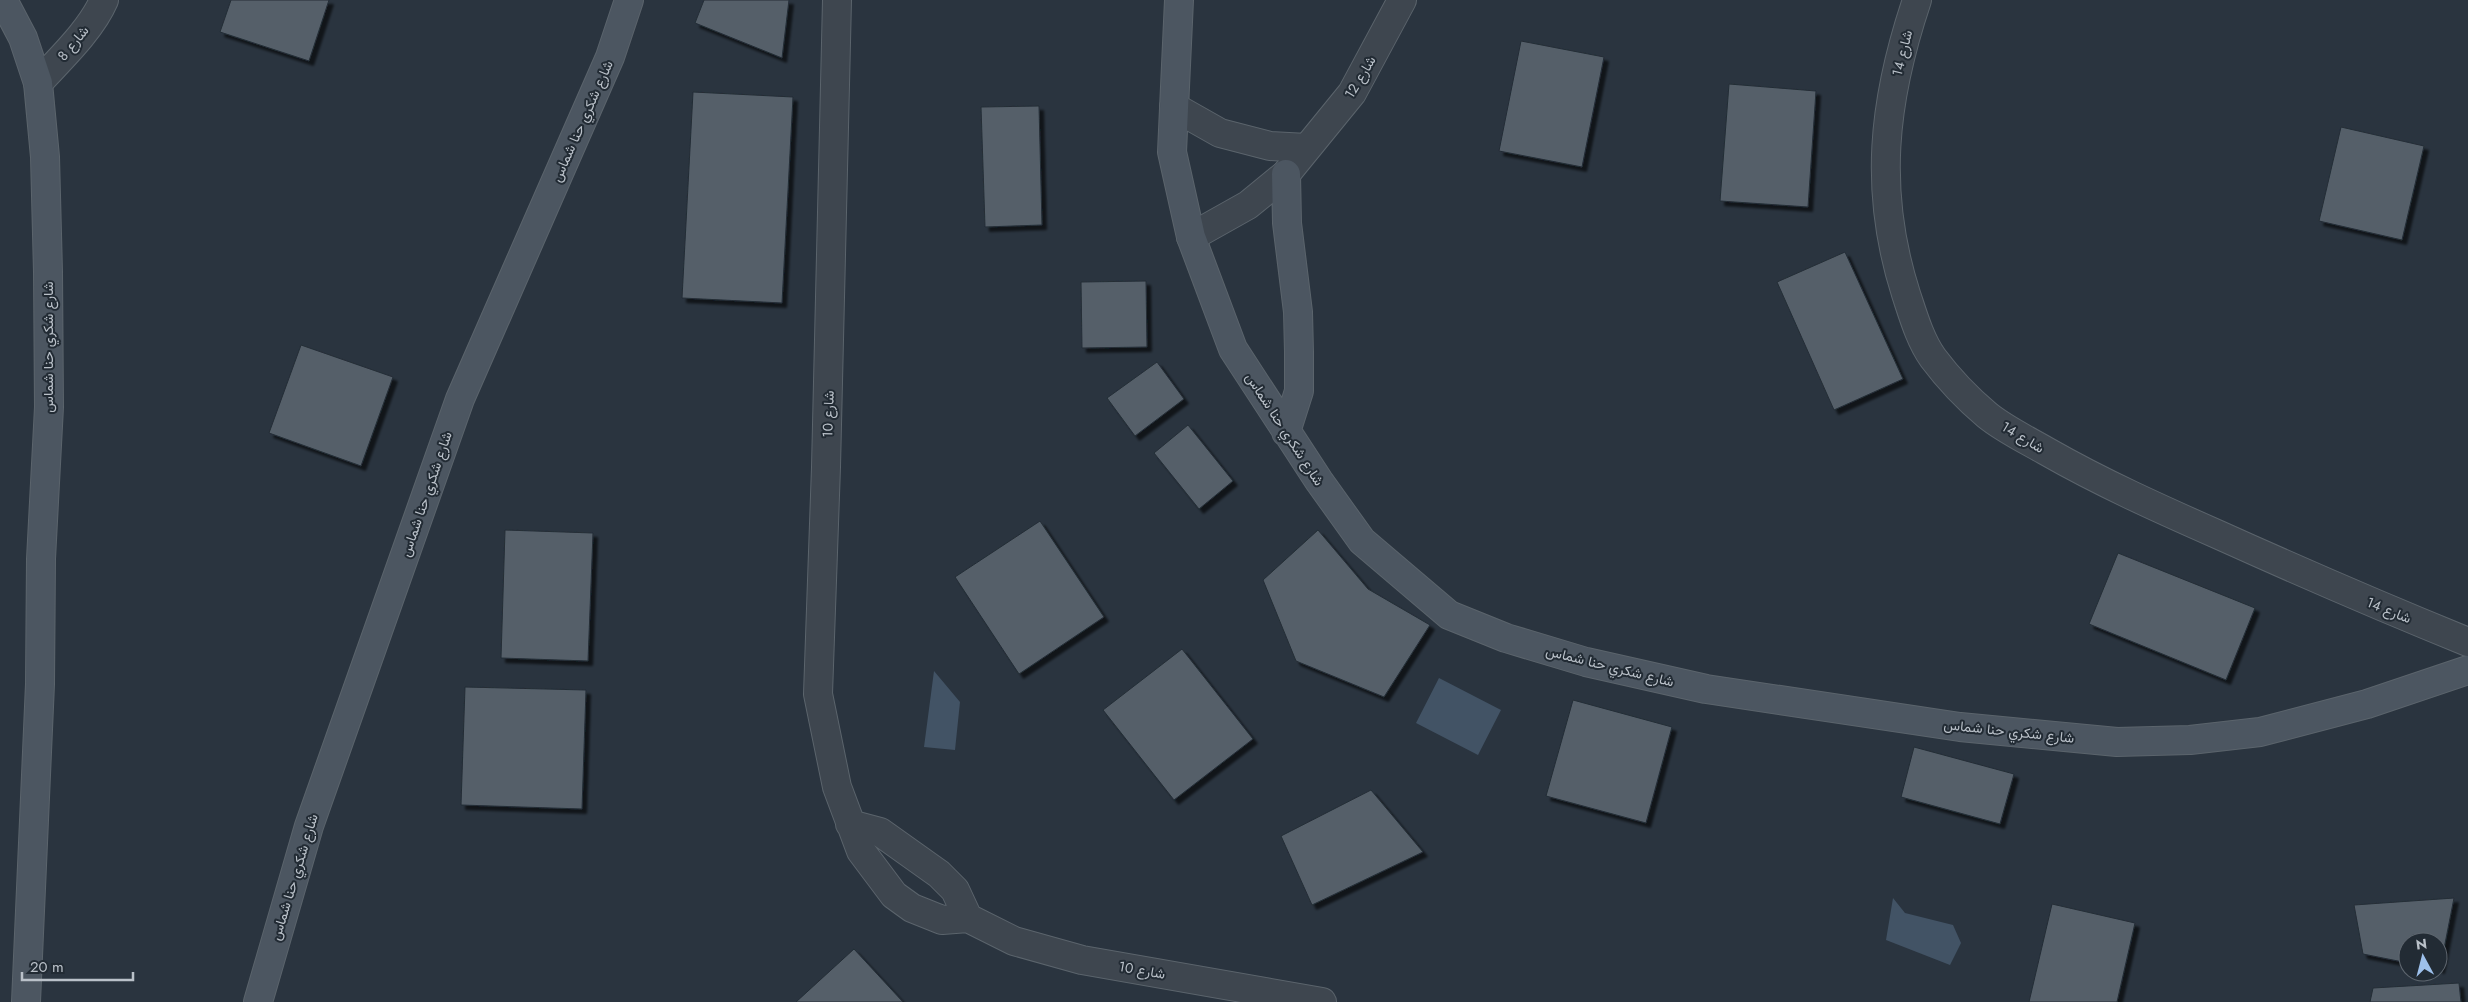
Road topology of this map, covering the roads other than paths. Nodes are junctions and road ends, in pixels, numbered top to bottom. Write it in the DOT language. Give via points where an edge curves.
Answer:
graph roads {
  1 [pos="2,0"];
  2 [pos="104,0"];
  3 [pos="629,0"];
  4 [pos="837,0"];
  5 [pos="1179,0"];
  6 [pos="1402,0"];
  7 [pos="1917,0"];
  8 [pos="38,83"];
  9 [pos="1174,107"];
  10 [pos="1307,148"];
  11 [pos="1286,174"];
  12 [pos="1191,236"];
  13 [pos="1286,432"];
  14 [pos="2468,642"];
  15 [pos="2468,670"];
  16 [pos="850,824"];
  17 [pos="968,918"];
  18 [pos="26,1002"];
  19 [pos="258,1002"];
  20 [pos="1322,1002"];
  1 -- 8 [label="street, شارع شكري حنا شماس" via="23,38"];
  2 -- 8 [label="street, شارع 8" via="68,51"];
  3 -- 19 [label="street, شارع شكري حنا شماس" via="610,57 460,398 309,826"];
  4 -- 16 [label="street, شارع 10" via="818,694 836,787"];
  5 -- 9 [label="street, شارع شكري حنا شماس"];
  6 -- 10 [label="street, شارع 12" via="1352,93"];
  7 -- 14 [label="street, شارع 14" via="1887,120 1884,181 1889,229 1900,278 1912,314 1938,363 1988,416 2070,464 2139,500 2380,607"];
  8 -- 18 [label="street, شارع شكري حنا شماس" via="45,157 49,407"];
  9 -- 10 [label="street" via="1220,132 1270,146"];
  9 -- 12 [label="street, شارع شكري حنا شماس" via="1172,152"];
  10 -- 11 [label="street, شارع 12"];
  11 -- 12 [label="street, شارع 12" via="1248,204"];
  11 -- 13 [label="street" via="1287,223 1298,312 1299,391"];
  12 -- 13 [label="street, شارع شكري حنا شماس" via="1233,349"];
  13 -- 15 [label="street, شارع شكري حنا شماس" via="1362,541 1449,615 1506,638 1586,662 1706,689 1960,727 2117,742 2190,740 2269,729 2368,704"];
  16 -- 17 [label="street" via="880,832 939,874 955,890"];
  16 -- 17 [label="street, شارع 10" via="860,851 894,895 912,908 942,920"];
  17 -- 20 [label="street, شارع 10" via="1014,941 1082,960"];
}
